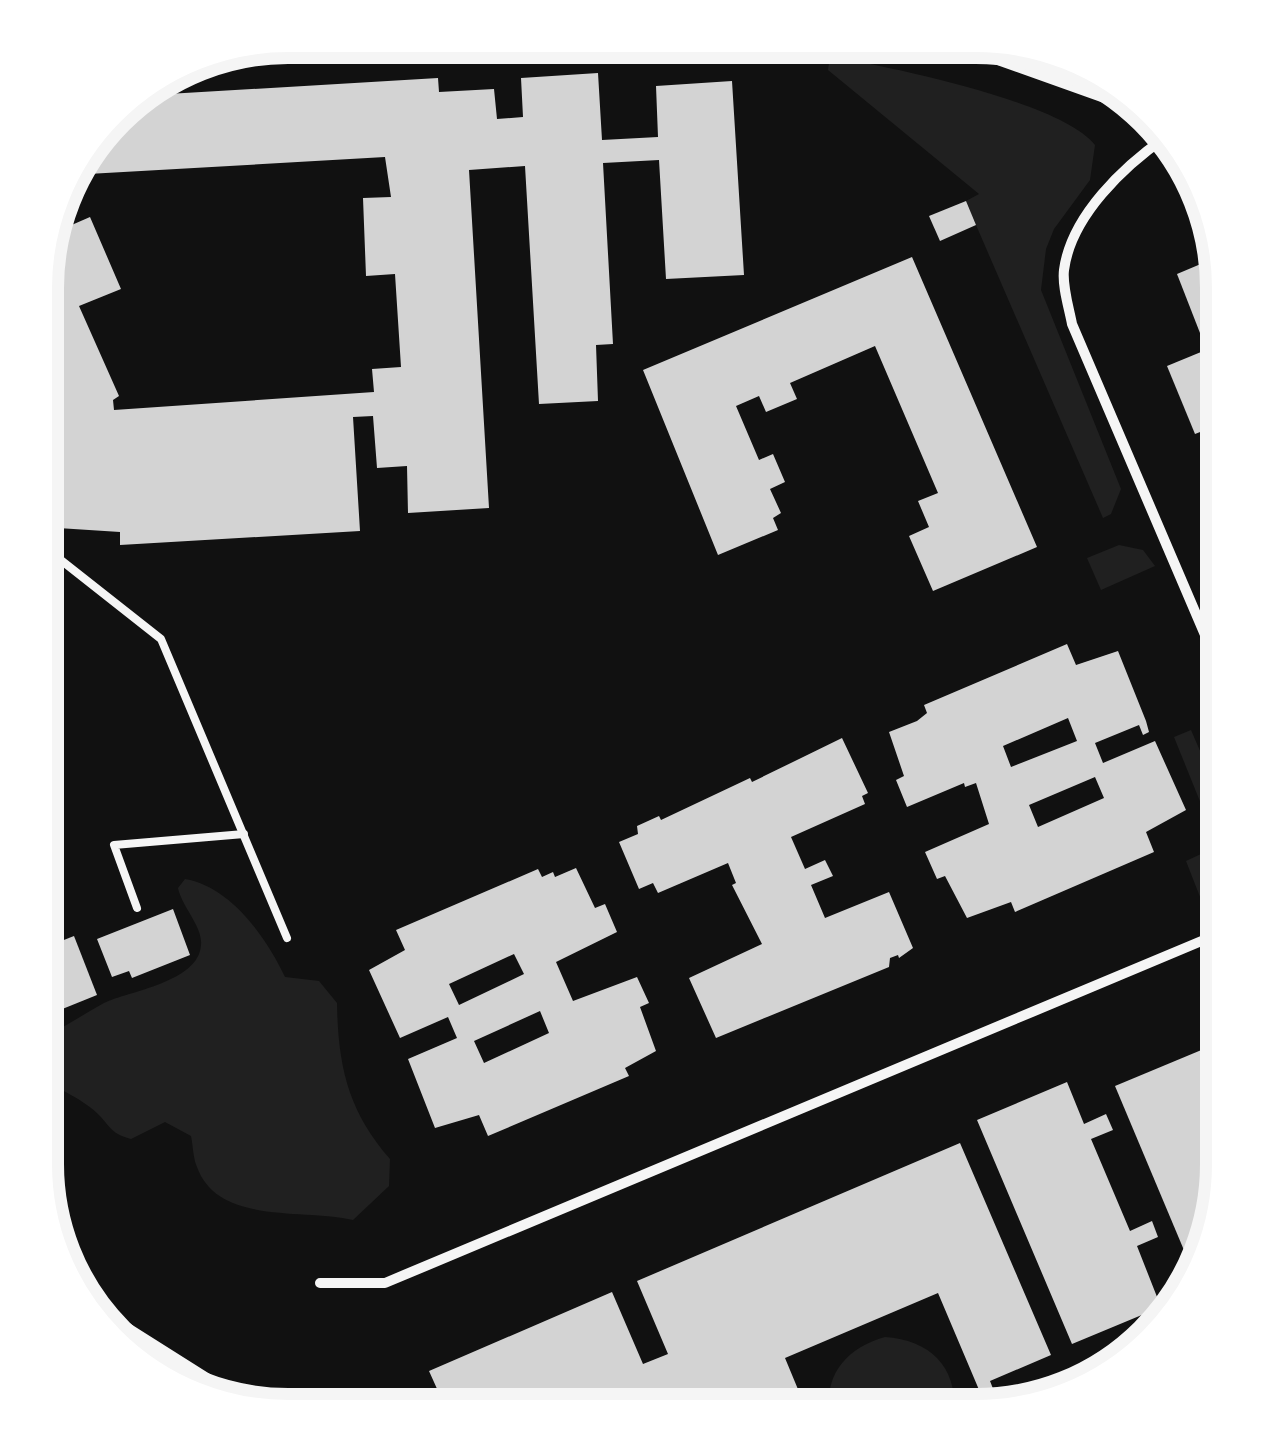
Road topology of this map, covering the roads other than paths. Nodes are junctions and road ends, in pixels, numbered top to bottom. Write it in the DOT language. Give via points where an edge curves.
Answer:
graph roads {
  1 [pos="994,59"];
  2 [pos="1106,98"];
  3 [pos="1156,145"];
  4 [pos="58,558"];
  5 [pos="1205,636"];
  6 [pos="244,834"];
  7 [pos="137,908"];
  8 [pos="287,938"];
  9 [pos="1205,939"];
  10 [pos="320,1283"];
  1 -- 2 [label="street"];
  3 -- 5 [label="street" via="1129,163 1082,224 1064,270 1072,324"];
  4 -- 6 [label="lane" via="160,639"];
  6 -- 7 [label="lane" via="114,845"];
  6 -- 8 [label="lane"];
  9 -- 10 [label="street" via="385,1283"];
}
